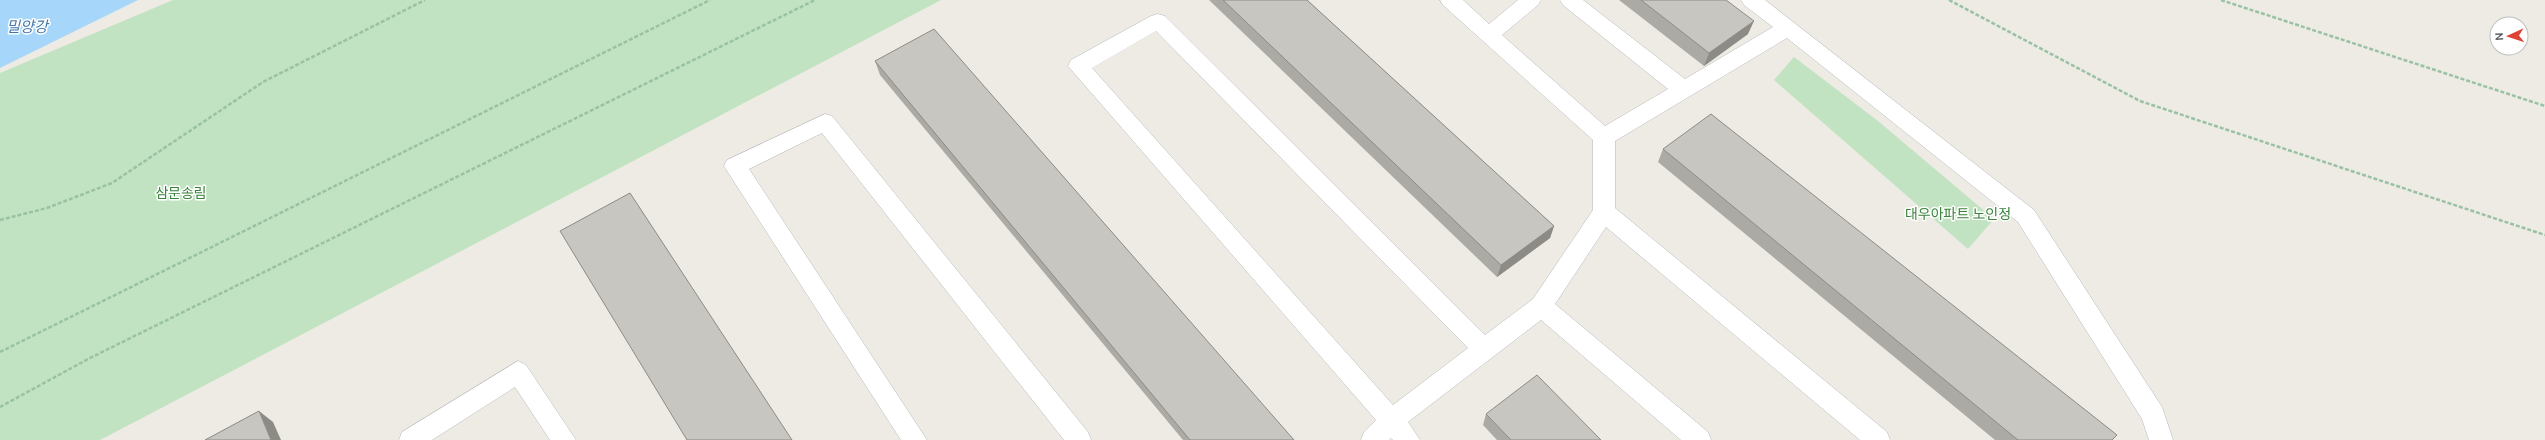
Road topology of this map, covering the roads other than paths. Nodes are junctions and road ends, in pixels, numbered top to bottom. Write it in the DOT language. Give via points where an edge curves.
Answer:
graph roads {
  1 [pos="1450,0"];
  2 [pos="1531,0"];
  3 [pos="1570,0"];
  4 [pos="1751,0"];
  5 [pos="1788,28"];
  6 [pos="1489,35"];
  7 [pos="1684,90"];
  8 [pos="1604,137"];
  9 [pos="1604,212"];
  10 [pos="1541,306"];
  11 [pos="1484,349"];
  12 [pos="1391,420"];
  13 [pos="411,440"];
  14 [pos="564,440"];
  15 [pos="915,440"];
  16 [pos="1079,440"];
  17 [pos="1373,440"];
  18 [pos="1408,440"];
  19 [pos="1699,440"];
  20 [pos="1878,440"];
  21 [pos="2161,440"];
  1 -- 6 [label="lane"];
  2 -- 6 [label="lane"];
  3 -- 7 [label="lane"];
  4 -- 5 [label="lane"];
  5 -- 7 [label="lane"];
  5 -- 21 [label="lane" via="2026,216 2153,415"];
  6 -- 8 [label="lane"];
  7 -- 8 [label="lane"];
  8 -- 9 [label="lane"];
  9 -- 10 [label="lane"];
  9 -- 20 [label="lane"];
  10 -- 11 [label="lane"];
  10 -- 19 [label="lane"];
  11 -- 12 [label="lane"];
  11 -- 12 [label="lane" via="1158,21 1078,66"];
  12 -- 17 [label="lane"];
  12 -- 18 [label="lane"];
  13 -- 14 [label="lane" via="518,372"];
  15 -- 16 [label="lane" via="735,166 824,122"];
}
